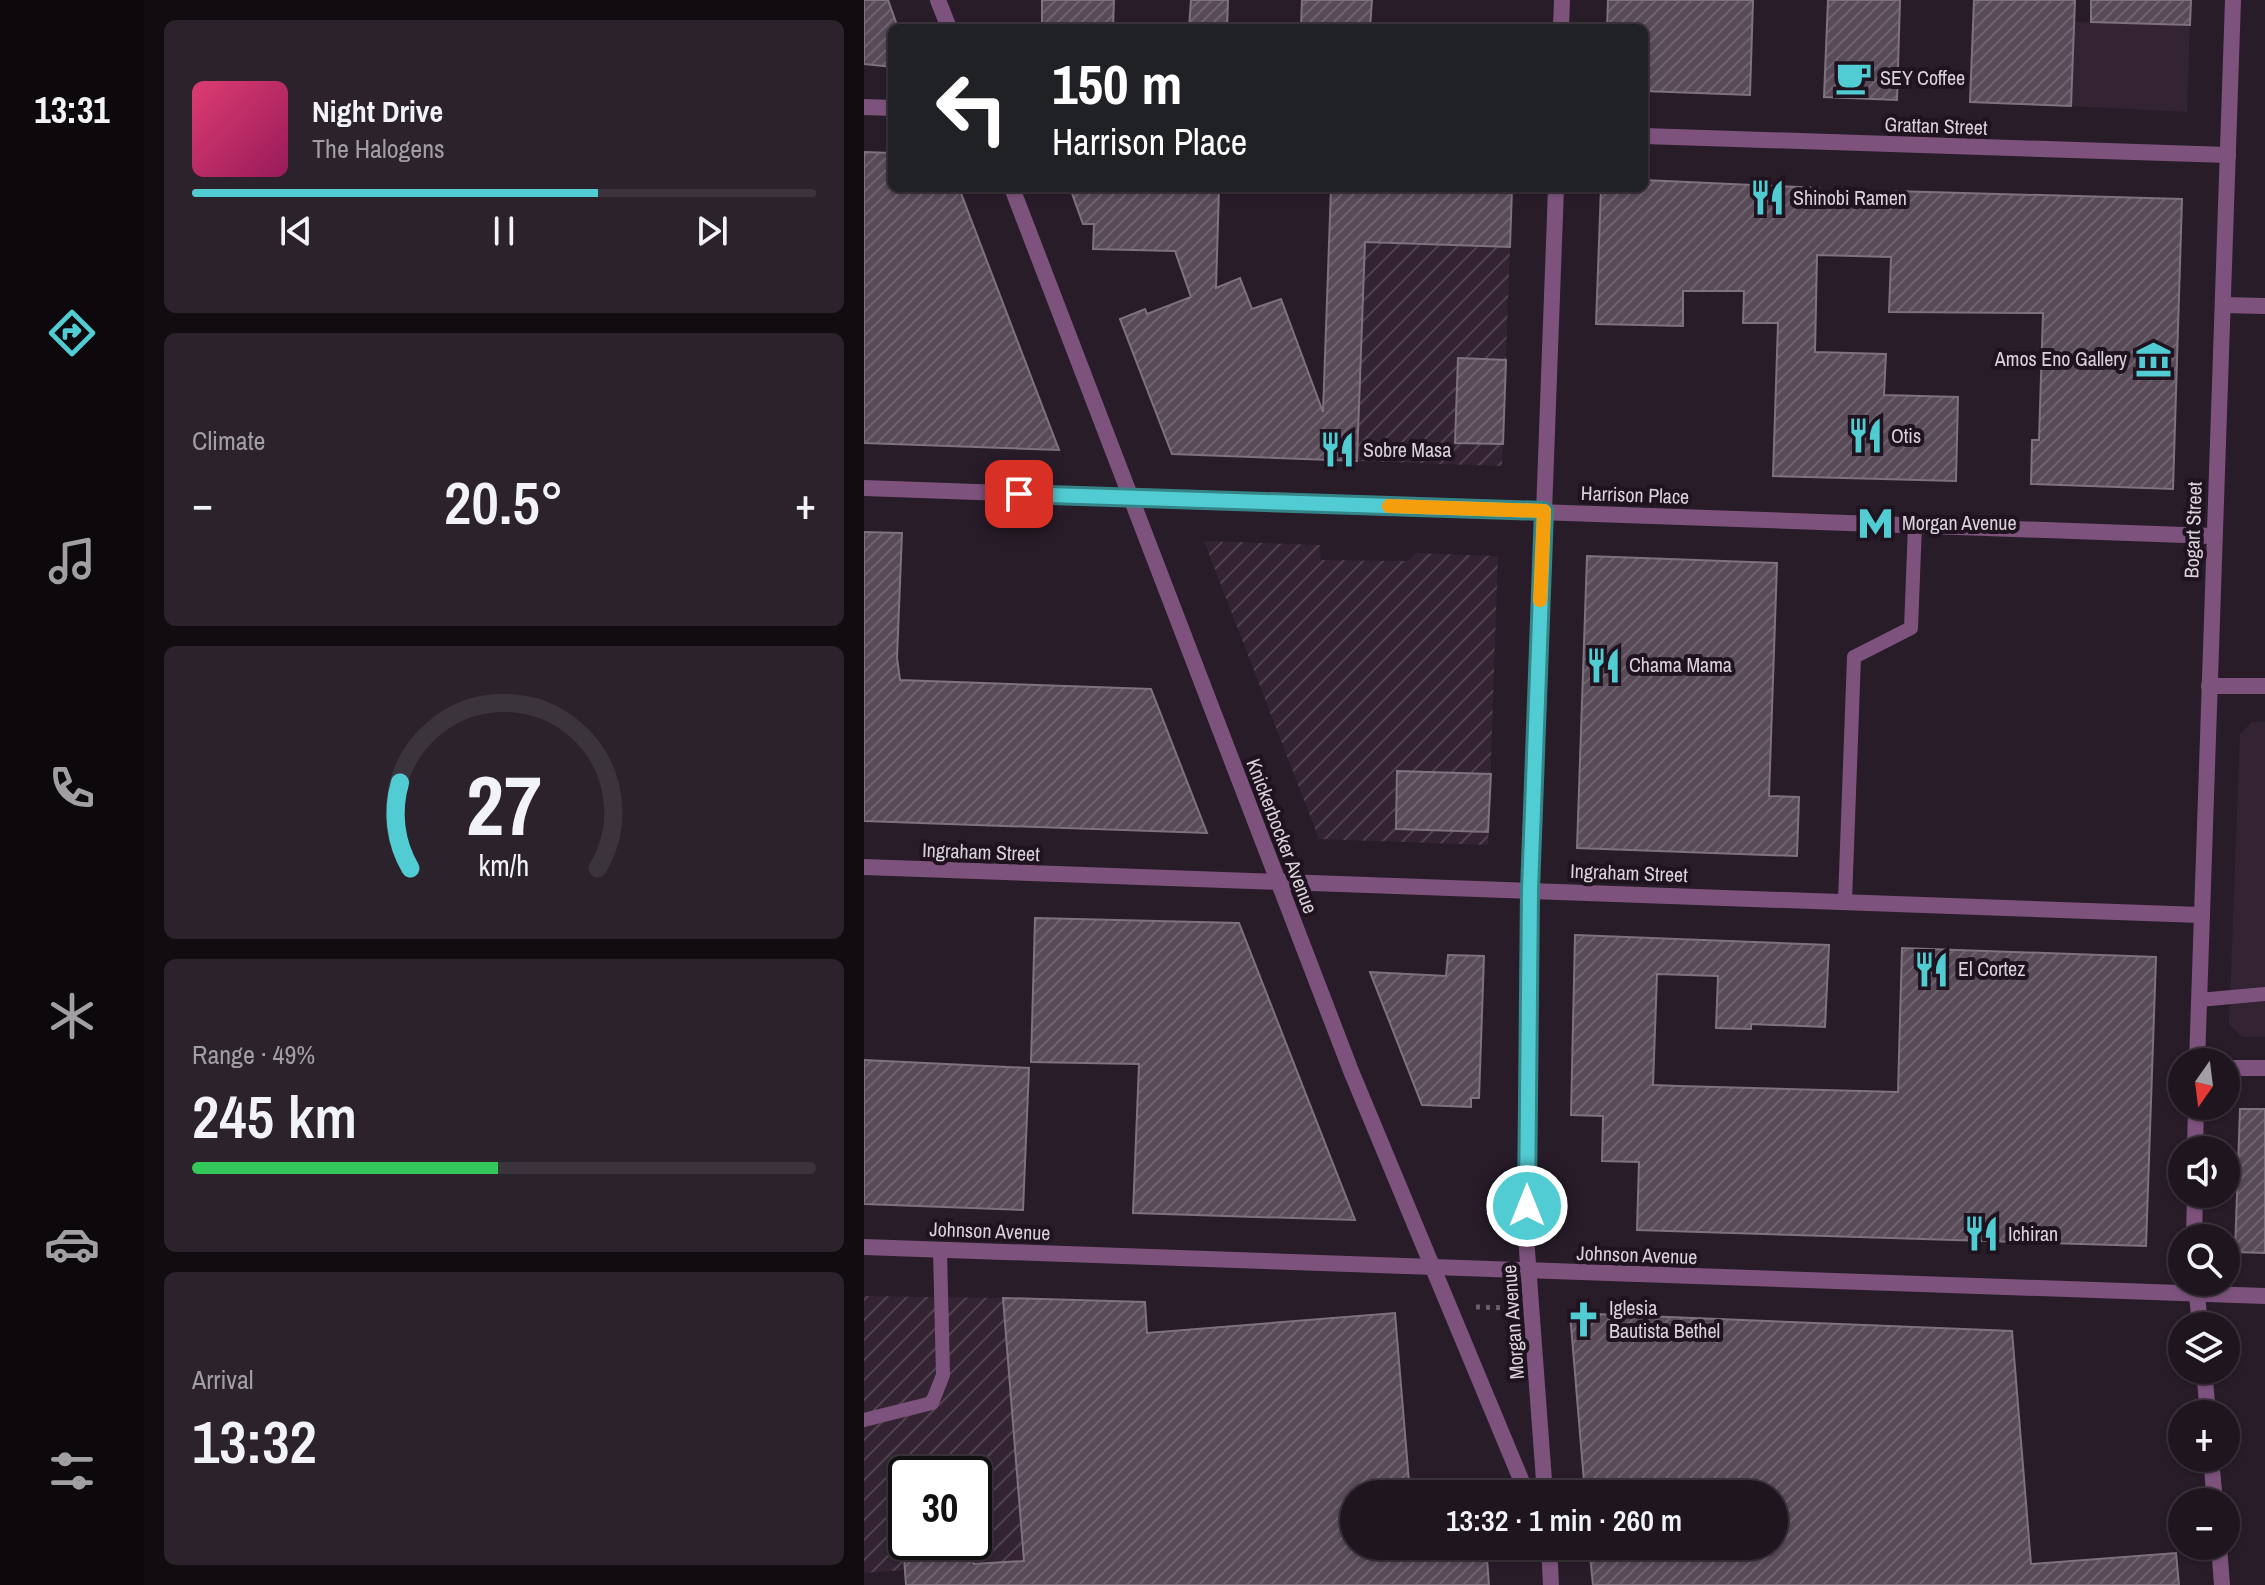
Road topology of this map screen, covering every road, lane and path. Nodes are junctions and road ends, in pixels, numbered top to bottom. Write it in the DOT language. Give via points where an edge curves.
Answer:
graph roads {
  1 [pos="938,0"];
  2 [pos="1562,0"];
  3 [pos="2233,0"];
  4 [pos="947,24"];
  5 [pos="1561,24"];
  6 [pos="864,107"];
  7 [pos="888,108"];
  8 [pos="1648,136"];
  9 [pos="2228,155"];
  10 [pos="1014,192"];
  11 [pos="1556,192"];
  12 [pos="2223,305"];
  13 [pos="2265,306"];
  14 [pos="864,488"];
  15 [pos="1131,496"];
  16 [pos="1544,511"];
  17 [pos="1915,525"];
  18 [pos="2212,536"];
  19 [pos="2209,686"];
  20 [pos="2265,686"];
  21 [pos="864,867"];
  22 [pos="1278,882"];
  23 [pos="1530,890"];
  24 [pos="1845,901"];
  25 [pos="2201,915"];
  26 [pos="2265,994"];
  27 [pos="2199,1000"];
  28 [pos="2197,1048"];
  29 [pos="2240,1068"];
  30 [pos="2265,1068"];
  31 [pos="864,1247"];
  32 [pos="940,1250"];
  33 [pos="1430,1267"];
  34 [pos="1530,1270"];
  35 [pos="2168,1287"];
  36 [pos="2240,1293"];
  37 [pos="2265,1296"];
  38 [pos="1476,1307"];
  39 [pos="1515,1308"];
  40 [pos="864,1420"];
  41 [pos="1521,1480"];
  42 [pos="1544,1480"];
  43 [pos="1550,1560"];
  44 [pos="2220,1560"];
  45 [pos="1551,1585"];
  46 [pos="2222,1585"];
  1 -- 4 [label="street"];
  2 -- 5 [label="street"];
  3 -- 9 [label="street, Bogart Street"];
  6 -- 7 [label="street"];
  8 -- 9 [label="street, Grattan Street"];
  9 -- 12 [label="street, Bogart Street"];
  10 -- 15 [label="street, Knickerbocker Avenue"];
  11 -- 16 [label="street, Morgan Avenue"];
  12 -- 13 [label="street"];
  12 -- 18 [label="street, Bogart Street"];
  14 -- 15 [label="street, Harrison Place"];
  15 -- 16 [label="street, Harrison Place"];
  15 -- 22 [label="street, Knickerbocker Avenue"];
  16 -- 17 [label="street, Harrison Place"];
  16 -- 23 [label="street, Morgan Avenue"];
  17 -- 18 [label="street, Harrison Place"];
  17 -- 24 [label="lane" via="1911,628 1854,657"];
  18 -- 19 [label="street, Bogart Street"];
  19 -- 20 [label="street"];
  19 -- 25 [label="street, Bogart Street"];
  21 -- 22 [label="street, Ingraham Street"];
  22 -- 23 [label="street, Ingraham Street"];
  22 -- 33 [label="street, Knickerbocker Avenue"];
  23 -- 24 [label="street, Ingraham Street"];
  23 -- 34 [label="street, Morgan Avenue"];
  24 -- 25 [label="street, Ingraham Street"];
  25 -- 27 [label="street, Bogart Street"];
  26 -- 27 [label="lane"];
  27 -- 28 [label="street, Bogart Street"];
  29 -- 30 [label="street"];
  31 -- 32 [label="street, Johnson Avenue"];
  32 -- 33 [label="street, Johnson Avenue"];
  32 -- 40 [label="lane" via="943,1375 932,1403"];
  33 -- 34 [label="street, Johnson Avenue"];
  33 -- 41 [label="street, Knickerbocker Avenue"];
  34 -- 35 [label="street, Johnson Avenue"];
  34 -- 42 [label="street, Morgan Avenue"];
  36 -- 37 [label="street, Johnson Avenue"];
  38 -- 39 [label="path"];
  43 -- 45 [label="street"];
  44 -- 46 [label="street"];
}
